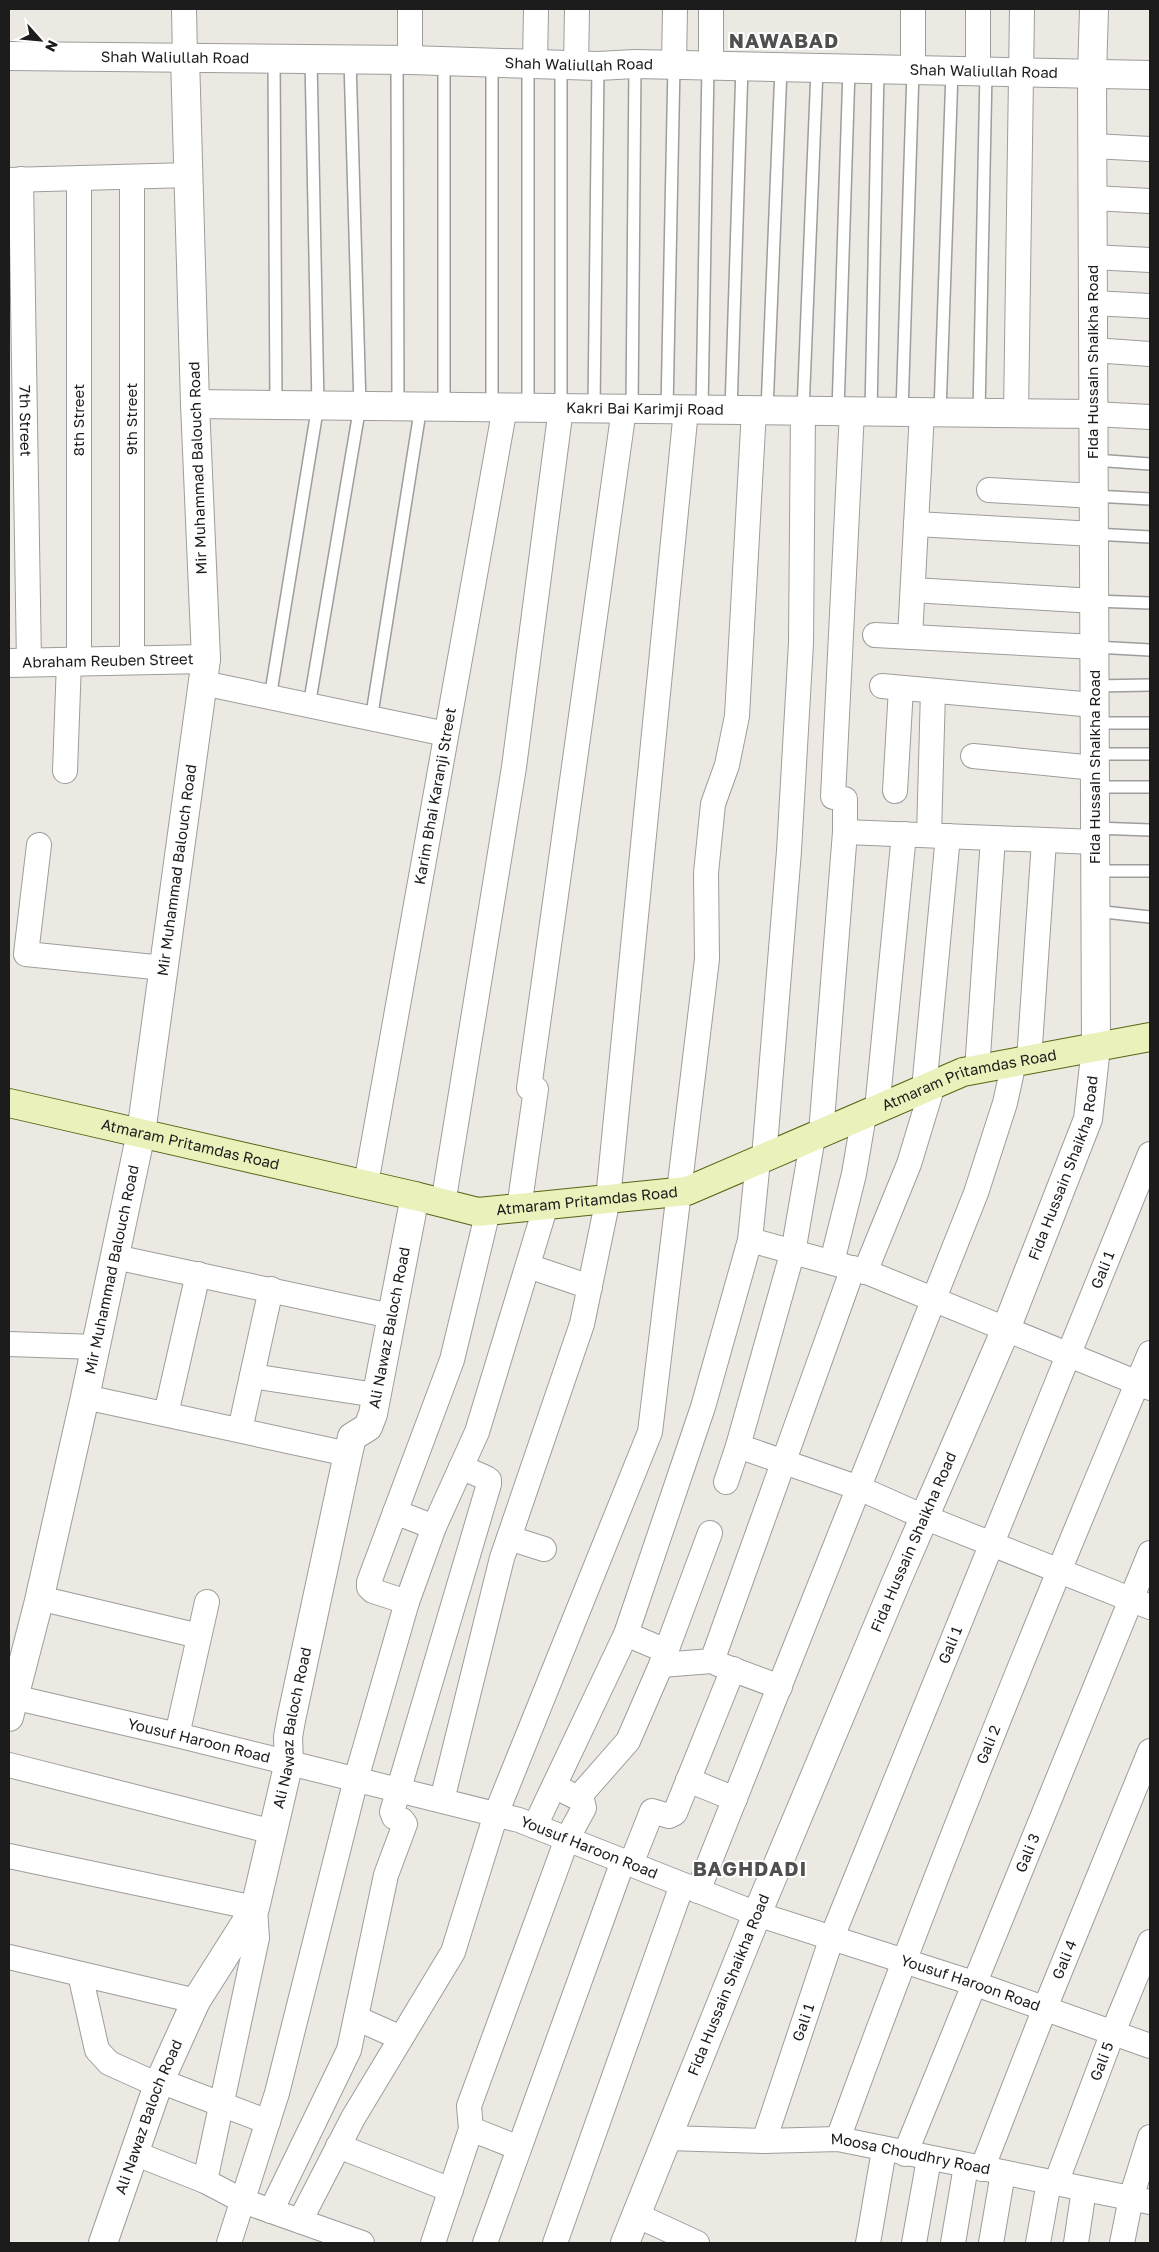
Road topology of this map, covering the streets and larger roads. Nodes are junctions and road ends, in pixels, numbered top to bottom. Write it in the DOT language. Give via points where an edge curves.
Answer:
graph roads {
  1 [pos="184,9"];
  2 [pos="410,9"];
  3 [pos="536,9"];
  4 [pos="577,9"];
  5 [pos="675,9"];
  6 [pos="711,9"];
  7 [pos="913,9"];
  8 [pos="978,9"];
  9 [pos="1022,9"];
  10 [pos="1094,9"];
  11 [pos="9,56"];
  12 [pos="185,57"];
  13 [pos="404,61"];
  14 [pos="560,65"];
  15 [pos="674,65"];
  16 [pos="709,66"];
  17 [pos="914,71"];
  18 [pos="972,72"];
  19 [pos="1021,73"];
  20 [pos="1092,75"];
  21 [pos="1150,75"];
  22 [pos="1092,146"];
  23 [pos="1150,149"];
  24 [pos="189,175"];
  25 [pos="132,177"];
  26 [pos="79,178"];
  27 [pos="15,180"];
  28 [pos="1093,198"];
  29 [pos="1150,201"];
  30 [pos="1093,257"];
  31 [pos="1150,260"];
  32 [pos="1093,303"];
  33 [pos="1150,306"];
  34 [pos="1093,350"];
  35 [pos="1150,354"];
  36 [pos="196,404"];
  37 [pos="509,408"];
  38 [pos="561,408"];
  39 [pos="628,409"];
  40 [pos="685,409"];
  41 [pos="751,410"];
  42 [pos="803,411"];
  43 [pos="854,411"];
  44 [pos="921,412"];
  45 [pos="1016,413"];
  46 [pos="1094,414"];
  47 [pos="1150,416"];
  48 [pos="17,426"];
  49 [pos="989,490"];
  50 [pos="1094,496"];
  51 [pos="916,524"];
  52 [pos="1094,534"];
  53 [pos="913,590"];
  54 [pos="1094,601"];
  55 [pos="875,636"];
  56 [pos="910,637"];
  57 [pos="1094,647"];
  58 [pos="132,661"];
  59 [pos="74,662"];
  60 [pos="19,663"];
  61 [pos="205,671"];
  62 [pos="933,691"];
  63 [pos="1095,705"];
  64 [pos="446,734"];
  65 [pos="973,756"];
  66 [pos="1095,770"];
  67 [pos="65,771"];
  68 [pos="895,790"];
  69 [pos="845,832"];
  70 [pos="904,834"];
  71 [pos="1095,835"];
  72 [pos="939,836"];
  73 [pos="993,838"];
  74 [pos="1044,840"];
  75 [pos="39,846"];
  76 [pos="164,968"];
  77 [pos="1150,1037"];
  78 [pos="1096,1047"];
  79 [pos="1021,1061"];
  80 [pos="977,1070"];
  81 [pos="928,1087"];
  82 [pos="9,1103"];
  83 [pos="871,1112"];
  84 [pos="141,1133"];
  85 [pos="817,1135"];
  86 [pos="1150,1154"];
  87 [pos="761,1159"];
  88 [pos="366,1184"];
  89 [pos="680,1192"];
  90 [pos="415,1196"];
  91 [pos="608,1199"];
  92 [pos="443,1204"];
  93 [pos="546,1205"];
  94 [pos="519,1208"];
  95 [pos="488,1211"];
  96 [pos="750,1240"];
  97 [pos="792,1251"];
  98 [pos="115,1257"];
  99 [pos="528,1266"];
  100 [pos="850,1267"];
  101 [pos="198,1274"];
  102 [pos="590,1287"];
  103 [pos="271,1289"];
  104 [pos="934,1300"];
  105 [pos="391,1316"];
  106 [pos="1006,1329"];
  107 [pos="9,1344"];
  108 [pos="96,1347"];
  109 [pos="1150,1353"];
  110 [pos="1070,1355"];
  111 [pos="252,1376"];
  112 [pos="1144,1385"];
  113 [pos="376,1395"];
  114 [pos="85,1397"];
  115 [pos="166,1414"];
  116 [pos="240,1430"];
  117 [pos="738,1446"];
  118 [pos="348,1454"];
  119 [pos="783,1464"];
  120 [pos="461,1467"];
  121 [pos="726,1482"];
  122 [pos="859,1488"];
  123 [pos="395,1512"];
  124 [pos="924,1517"];
  125 [pos="434,1527"];
  126 [pos="710,1533"];
  127 [pos="509,1538"];
  128 [pos="991,1542"];
  129 [pos="544,1549"];
  130 [pos="1150,1553"];
  131 [pos="1059,1571"];
  132 [pos="39,1598"];
  133 [pos="207,1602"];
  134 [pos="407,1602"];
  135 [pos="1141,1603"];
  136 [pos="626,1634"];
  137 [pos="199,1636"];
  138 [pos="664,1658"];
  139 [pos="723,1665"];
  140 [pos="780,1687"];
  141 [pos="11,1707"];
  142 [pos="177,1735"];
  143 [pos="1150,1750"];
  144 [pos="288,1762"];
  145 [pos="9,1765"];
  146 [pos="356,1778"];
  147 [pos="688,1780"];
  148 [pos="554,1786"];
  149 [pos="398,1789"];
  150 [pos="578,1798"];
  151 [pos="735,1799"];
  152 [pos="442,1800"];
  153 [pos="496,1814"];
  154 [pos="535,1826"];
  155 [pos="273,1832"];
  156 [pos="567,1839"];
  157 [pos="9,1856"];
  158 [pos="627,1863"];
  159 [pos="690,1888"];
  160 [pos="255,1908"];
  161 [pos="757,1914"];
  162 [pos="832,1938"];
  163 [pos="1150,1942"];
  164 [pos="9,1957"];
  165 [pos="902,1961"];
  166 [pos="80,1974"];
  167 [pos="973,1983"];
  168 [pos="196,2001"];
  169 [pos="1045,2008"];
  170 [pos="356,2018"];
  171 [pos="1113,2032"];
  172 [pos="402,2038"];
  173 [pos="1150,2046"];
  174 [pos="345,2058"];
  175 [pos="380,2073"];
  176 [pos="159,2083"];
  177 [pos="222,2105"];
  178 [pos="268,2122"];
  179 [pos="471,2129"];
  180 [pos="1150,2137"];
  181 [pos="667,2138"];
  182 [pos="838,2139"];
  183 [pos="764,2141"];
  184 [pos="338,2146"];
  185 [pos="519,2148"];
  186 [pos="894,2152"];
  187 [pos="134,2153"];
  188 [pos="929,2159"];
  189 [pos="984,2169"];
  190 [pos="204,2180"];
  191 [pos="1052,2183"];
  192 [pos="1084,2189"];
  193 [pos="451,2190"];
  194 [pos="1140,2200"];
  195 [pos="243,2201"];
  196 [pos="271,2211"];
  197 [pos="636,2215"];
  198 [pos="300,2221"];
  199 [pos="103,2243"];
  200 [pos="229,2243"];
  201 [pos="362,2243"];
  202 [pos="434,2243"];
  203 [pos="485,2243"];
  204 [pos="555,2243"];
  205 [pos="625,2243"];
  206 [pos="697,2243"];
  207 [pos="868,2243"];
  208 [pos="914,2243"];
  209 [pos="953,2243"];
  210 [pos="991,2243"];
  211 [pos="1038,2243"];
  212 [pos="1076,2243"];
  213 [pos="1122,2243"];
  1 -- 12 [label="street, Mir Muhammad Balouch Road"];
  2 -- 13 [label="street"];
  3 -- 14 [label="street"];
  4 -- 14 [label="street"];
  5 -- 15 [label="street"];
  6 -- 16 [label="street"];
  7 -- 17 [label="street"];
  8 -- 18 [label="street"];
  9 -- 19 [label="street"];
  10 -- 20 [label="street, Fida Hussain Shaikha Road"];
  11 -- 12 [label="street, Shah Waliullah Road"];
  12 -- 13 [label="street, Shah Waliullah Road"];
  12 -- 24 [label="street, Mir Muhammad Balouch Road"];
  13 -- 14 [label="street, Shah Waliullah Road"];
  14 -- 15 [label="street, Shah Waliullah Road"];
  15 -- 16 [label="street, Shah Waliullah Road"];
  16 -- 17 [label="street, Shah Waliullah Road"];
  17 -- 18 [label="street, Shah Waliullah Road"];
  18 -- 19 [label="street, Shah Waliullah Road"];
  19 -- 20 [label="street, Shah Waliullah Road"];
  19 -- 45 [label="street"];
  20 -- 21 [label="street, Shah Waliullah Road"];
  20 -- 22 [label="street, Fida Hussain Shaikha Road"];
  22 -- 23 [label="street"];
  22 -- 28 [label="street, Fida Hussain Shaikha Road"];
  24 -- 25 [label="street"];
  24 -- 36 [label="street, Mir Muhammad Balouch Road"];
  25 -- 26 [label="street"];
  25 -- 58 [label="street, 9th Street"];
  26 -- 27 [label="street"];
  26 -- 59 [label="street, 8th Street"];
  27 -- 48 [label="street, 7th Street"];
  28 -- 29 [label="street"];
  28 -- 30 [label="street, Fida Hussain Shaikha Road"];
  30 -- 31 [label="street"];
  30 -- 32 [label="street, Fida Hussain Shaikha Road"];
  32 -- 33 [label="street"];
  32 -- 34 [label="street, Fida Hussain Shaikha Road"];
  34 -- 35 [label="street"];
  34 -- 46 [label="street, Fida Hussain Shaikha Road"];
  36 -- 37 [label="street, Kakri Bai Karimji Road"];
  36 -- 61 [label="street, Mir Muhammad Balouch Road"];
  37 -- 38 [label="street, Kakri Bai Karimji Road"];
  37 -- 64 [label="street, Karim Bhai Karanji Street"];
  38 -- 39 [label="street, Kakri Bai Karimji Road"];
  38 -- 92 [label="street" via="514,767"];
  39 -- 40 [label="street, Kakri Bai Karimji Road"];
  39 -- 94 [label="street" via="529,1088 536,1089"];
  40 -- 41 [label="street, Kakri Bai Karimji Road"];
  40 -- 91 [label="street"];
  41 -- 42 [label="street, Kakri Bai Karimji Road"];
  41 -- 89 [label="street" via="737,716 727,765 713,804 706,873 707,959"];
  42 -- 43 [label="street, Kakri Bai Karimji Road"];
  42 -- 87 [label="street" via="800,653 789,851"];
  43 -- 44 [label="street, Kakri Bai Karimji Road"];
  43 -- 69 [label="street" via="834,797 845,799"];
  44 -- 45 [label="street, Kakri Bai Karimji Road"];
  44 -- 51 [label="street"];
  45 -- 46 [label="street, Kakri Bai Karimji Road"];
  46 -- 47 [label="street"];
  46 -- 50 [label="street, Fida Hussain Shaikha Road"];
  48 -- 60 [label="street, 7th Street"];
  49 -- 50 [label="street"];
  50 -- 52 [label="street, Fida Hussain Shaikha Road"];
  51 -- 52 [label="street"];
  51 -- 53 [label="street"];
  52 -- 54 [label="street, Fida Hussain Shaikha Road"];
  53 -- 54 [label="street"];
  53 -- 56 [label="street"];
  54 -- 57 [label="street, Fida Hussain Shaikha Road"];
  55 -- 56 [label="street"];
  56 -- 57 [label="street"];
  57 -- 63 [label="street, Fida Hussain Shaikha Road"];
  58 -- 59 [label="street, Abraham Reuben Street"];
  58 -- 61 [label="street, Abraham Reuben Street"];
  59 -- 60 [label="street, Abraham Reuben Street"];
  59 -- 67 [label="street, 8th Street"];
  61 -- 64 [label="street" via="270,698"];
  61 -- 76 [label="street, Mir Muhammad Balouch Road"];
  62 -- 63 [label="street"];
  62 -- 68 [label="street" via="892,687"];
  62 -- 72 [label="street"];
  63 -- 66 [label="street, Fida Hussain Shaikha Road"];
  64 -- 88 [label="street, Karim Bhai Karanji Street"];
  65 -- 66 [label="street"];
  66 -- 71 [label="street, Fida Hussain Shaikha Road"];
  69 -- 70 [label="street"];
  69 -- 85 [label="street"];
  70 -- 72 [label="street"];
  70 -- 83 [label="street"];
  71 -- 74 [label="street"];
  71 -- 78 [label="street, Fida Hussain Shaikha Road"];
  72 -- 73 [label="street"];
  72 -- 81 [label="street"];
  73 -- 74 [label="street"];
  73 -- 80 [label="street"];
  74 -- 79 [label="street"];
  75 -- 76 [label="street" via="26,954"];
  76 -- 84 [label="street, Mir Muhammad Balouch Road"];
  77 -- 78 [label="main road, Atmaram Pritamdas Road"];
  78 -- 79 [label="main road, Atmaram Pritamdas Road"];
  78 -- 106 [label="street, Fida Hussain Shaikha Road" via="1088,1119"];
  79 -- 80 [label="main road, Atmaram Pritamdas Road"];
  79 -- 104 [label="street" via="976,1193"];
  80 -- 81 [label="main road, Atmaram Pritamdas Road" via="963,1072"];
  81 -- 83 [label="main road, Atmaram Pritamdas Road"];
  81 -- 100 [label="street" via="912,1156"];
  82 -- 84 [label="main road, Atmaram Pritamdas Road"];
  83 -- 85 [label="main road, Atmaram Pritamdas Road"];
  83 -- 100 [label="street" via="854,1174"];
  84 -- 88 [label="main road, Atmaram Pritamdas Road"];
  84 -- 98 [label="street, Mir Muhammad Balouch Road"];
  85 -- 87 [label="main road, Atmaram Pritamdas Road"];
  85 -- 97 [label="street"];
  86 -- 110 [label="street, Gali 1"];
  87 -- 89 [label="main road, Atmaram Pritamdas Road"];
  87 -- 96 [label="street"];
  88 -- 90 [label="main road, Atmaram Pritamdas Road"];
  89 -- 91 [label="main road, Atmaram Pritamdas Road"];
  89 -- 153 [label="street" via="650,1432"];
  90 -- 92 [label="main road, Atmaram Pritamdas Road"];
  90 -- 105 [label="street, Ali Nawaz Baloch Road"];
  91 -- 93 [label="main road, Atmaram Pritamdas Road"];
  91 -- 102 [label="street"];
  92 -- 95 [label="main road, Atmaram Pritamdas Road" via="478,1212"];
  93 -- 94 [label="main road, Atmaram Pritamdas Road"];
  93 -- 99 [label="street"];
  94 -- 95 [label="main road, Atmaram Pritamdas Road"];
  95 -- 123 [label="street" via="452,1360"];
  96 -- 97 [label="street"];
  96 -- 136 [label="street" via="703,1407"];
  97 -- 100 [label="street"];
  97 -- 117 [label="street"];
  98 -- 101 [label="street"];
  98 -- 108 [label="street, Mir Muhammad Balouch Road"];
  99 -- 102 [label="street"];
  99 -- 120 [label="street" via="477,1432"];
  100 -- 104 [label="street"];
  100 -- 119 [label="street"];
  101 -- 103 [label="street"];
  101 -- 115 [label="street"];
  102 -- 127 [label="street" via="582,1324"];
  103 -- 105 [label="street"];
  103 -- 111 [label="street"];
  104 -- 106 [label="street"];
  104 -- 122 [label="street"];
  105 -- 113 [label="street, Ali Nawaz Baloch Road"];
  106 -- 110 [label="street"];
  106 -- 124 [label="street, Fida Hussain Shaikha Road"];
  107 -- 108 [label="street"];
  108 -- 114 [label="street, Mir Muhammad Balouch Road"];
  109 -- 112 [label="street, Gali 2"];
  110 -- 112 [label="street"];
  110 -- 128 [label="street, Gali 1"];
  111 -- 113 [label="street"];
  111 -- 116 [label="street"];
  112 -- 131 [label="street, Gali 2"];
  113 -- 118 [label="street, Ali Nawaz Baloch Road" via="368,1427 352,1437"];
  114 -- 115 [label="street"];
  114 -- 132 [label="street, Mir Muhammad Balouch Road"];
  115 -- 116 [label="street"];
  116 -- 118 [label="street"];
  117 -- 119 [label="street"];
  117 -- 121 [label="street"];
  118 -- 144 [label="street, Ali Nawaz Baloch Road" via="291,1720"];
  119 -- 122 [label="street"];
  119 -- 139 [label="street"];
  120 -- 125 [label="street"];
  120 -- 149 [label="street" via="486,1478 489,1484"];
  122 -- 124 [label="street"];
  122 -- 140 [label="street"];
  123 -- 125 [label="street"];
  123 -- 134 [label="street" via="369,1587"];
  124 -- 128 [label="street"];
  124 -- 161 [label="street, Fida Hussain Shaikha Road"];
  125 -- 134 [label="street"];
  126 -- 138 [label="street"];
  127 -- 129 [label="street"];
  127 -- 152 [label="street"];
  128 -- 131 [label="street"];
  128 -- 162 [label="street, Gali 1"];
  130 -- 135 [label="street, Gali 3"];
  131 -- 135 [label="street"];
  131 -- 165 [label="street, Gali 2"];
  132 -- 137 [label="street"];
  132 -- 141 [label="street, Mir Muhammad Balouch Road"];
  133 -- 137 [label="street"];
  134 -- 146 [label="street"];
  135 -- 167 [label="street, Gali 3"];
  136 -- 138 [label="street"];
  136 -- 148 [label="street"];
  137 -- 142 [label="street"];
  138 -- 139 [label="street"];
  138 -- 150 [label="street" via="628,1741"];
  139 -- 140 [label="street"];
  139 -- 147 [label="street"];
  140 -- 151 [label="street"];
  141 -- 142 [label="street, Yousuf Haroon Road"];
  142 -- 144 [label="street, Yousuf Haroon Road"];
  143 -- 169 [label="street, Gali 4"];
  144 -- 146 [label="street, Yousuf Haroon Road"];
  144 -- 155 [label="street, Ali Nawaz Baloch Road"];
  145 -- 155 [label="street"];
  146 -- 149 [label="street, Yousuf Haroon Road"];
  146 -- 178 [label="street"];
  147 -- 151 [label="street"];
  147 -- 158 [label="street" via="672,1816 651,1812"];
  148 -- 150 [label="street"];
  148 -- 154 [label="street"];
  149 -- 152 [label="street, Yousuf Haroon Road"];
  149 -- 170 [label="street" via="392,1812 405,1824 386,1876"];
  150 -- 156 [label="street" via="584,1808"];
  151 -- 159 [label="street"];
  152 -- 153 [label="street, Yousuf Haroon Road"];
  153 -- 154 [label="street, Yousuf Haroon Road"];
  153 -- 172 [label="street" via="453,1952"];
  154 -- 156 [label="street, Yousuf Haroon Road"];
  155 -- 160 [label="street, Ali Nawaz Baloch Road"];
  156 -- 158 [label="street, Yousuf Haroon Road"];
  156 -- 179 [label="street" via="469,2106"];
  157 -- 160 [label="street"];
  158 -- 159 [label="street, Yousuf Haroon Road"];
  158 -- 185 [label="street"];
  159 -- 161 [label="street, Yousuf Haroon Road"];
  159 -- 204 [label="street"];
  160 -- 168 [label="street, Ali Nawaz Baloch Road"];
  160 -- 177 [label="street" via="257,1938"];
  161 -- 162 [label="street, Yousuf Haroon Road"];
  161 -- 181 [label="street, Fida Hussain Shaikha Road"];
  162 -- 165 [label="street, Yousuf Haroon Road"];
  162 -- 183 [label="street, Gali 1"];
  163 -- 171 [label="street, Gali 5"];
  164 -- 166 [label="street"];
  165 -- 167 [label="street, Yousuf Haroon Road"];
  165 -- 182 [label="street, Gali 2"];
  166 -- 168 [label="street"];
  166 -- 176 [label="street" via="97,2050 103,2059"];
  167 -- 169 [label="street, Yousuf Haroon Road"];
  167 -- 186 [label="street, Gali 3"];
  168 -- 176 [label="street, Ali Nawaz Baloch Road"];
  169 -- 171 [label="street, Yousuf Haroon Road"];
  169 -- 189 [label="street, Gali 4"];
  170 -- 172 [label="street"];
  170 -- 174 [label="street"];
  171 -- 173 [label="street, Yousuf Haroon Road"];
  171 -- 191 [label="street, Gali 5"];
  172 -- 175 [label="street"];
  174 -- 175 [label="street"];
  174 -- 196 [label="street"];
  175 -- 184 [label="street"];
  176 -- 177 [label="street"];
  176 -- 187 [label="street, Ali Nawaz Baloch Road"];
  177 -- 178 [label="street"];
  177 -- 190 [label="street"];
  178 -- 195 [label="street"];
  179 -- 185 [label="street"];
  179 -- 193 [label="street"];
  180 -- 194 [label="street"];
  181 -- 183 [label="street, Moosa Choudhry Road"];
  181 -- 197 [label="street, Fida Hussain Shaikha Road"];
  182 -- 183 [label="street, Moosa Choudhry Road"];
  182 -- 186 [label="street, Moosa Choudhry Road"];
  184 -- 193 [label="street"];
  184 -- 198 [label="street"];
  185 -- 203 [label="street"];
  186 -- 188 [label="street, Moosa Choudhry Road"];
  186 -- 207 [label="street, Gali 3"];
  187 -- 190 [label="street"];
  187 -- 199 [label="street, Ali Nawaz Baloch Road"];
  188 -- 189 [label="street, Moosa Choudhry Road"];
  188 -- 208 [label="street"];
  189 -- 191 [label="street, Moosa Choudhry Road"];
  189 -- 209 [label="street"];
  189 -- 210 [label="street"];
  190 -- 195 [label="street"];
  191 -- 192 [label="street, Moosa Choudhry Road"];
  191 -- 211 [label="street, Gali 5"];
  192 -- 194 [label="street, Moosa Choudhry Road"];
  192 -- 212 [label="street"];
  193 -- 202 [label="street"];
  194 -- 213 [label="street"];
  195 -- 196 [label="street"];
  195 -- 200 [label="street"];
  196 -- 198 [label="street"];
  197 -- 205 [label="street, Fida Hussain Shaikha Road"];
  197 -- 206 [label="street"];
  198 -- 201 [label="street"];
}
